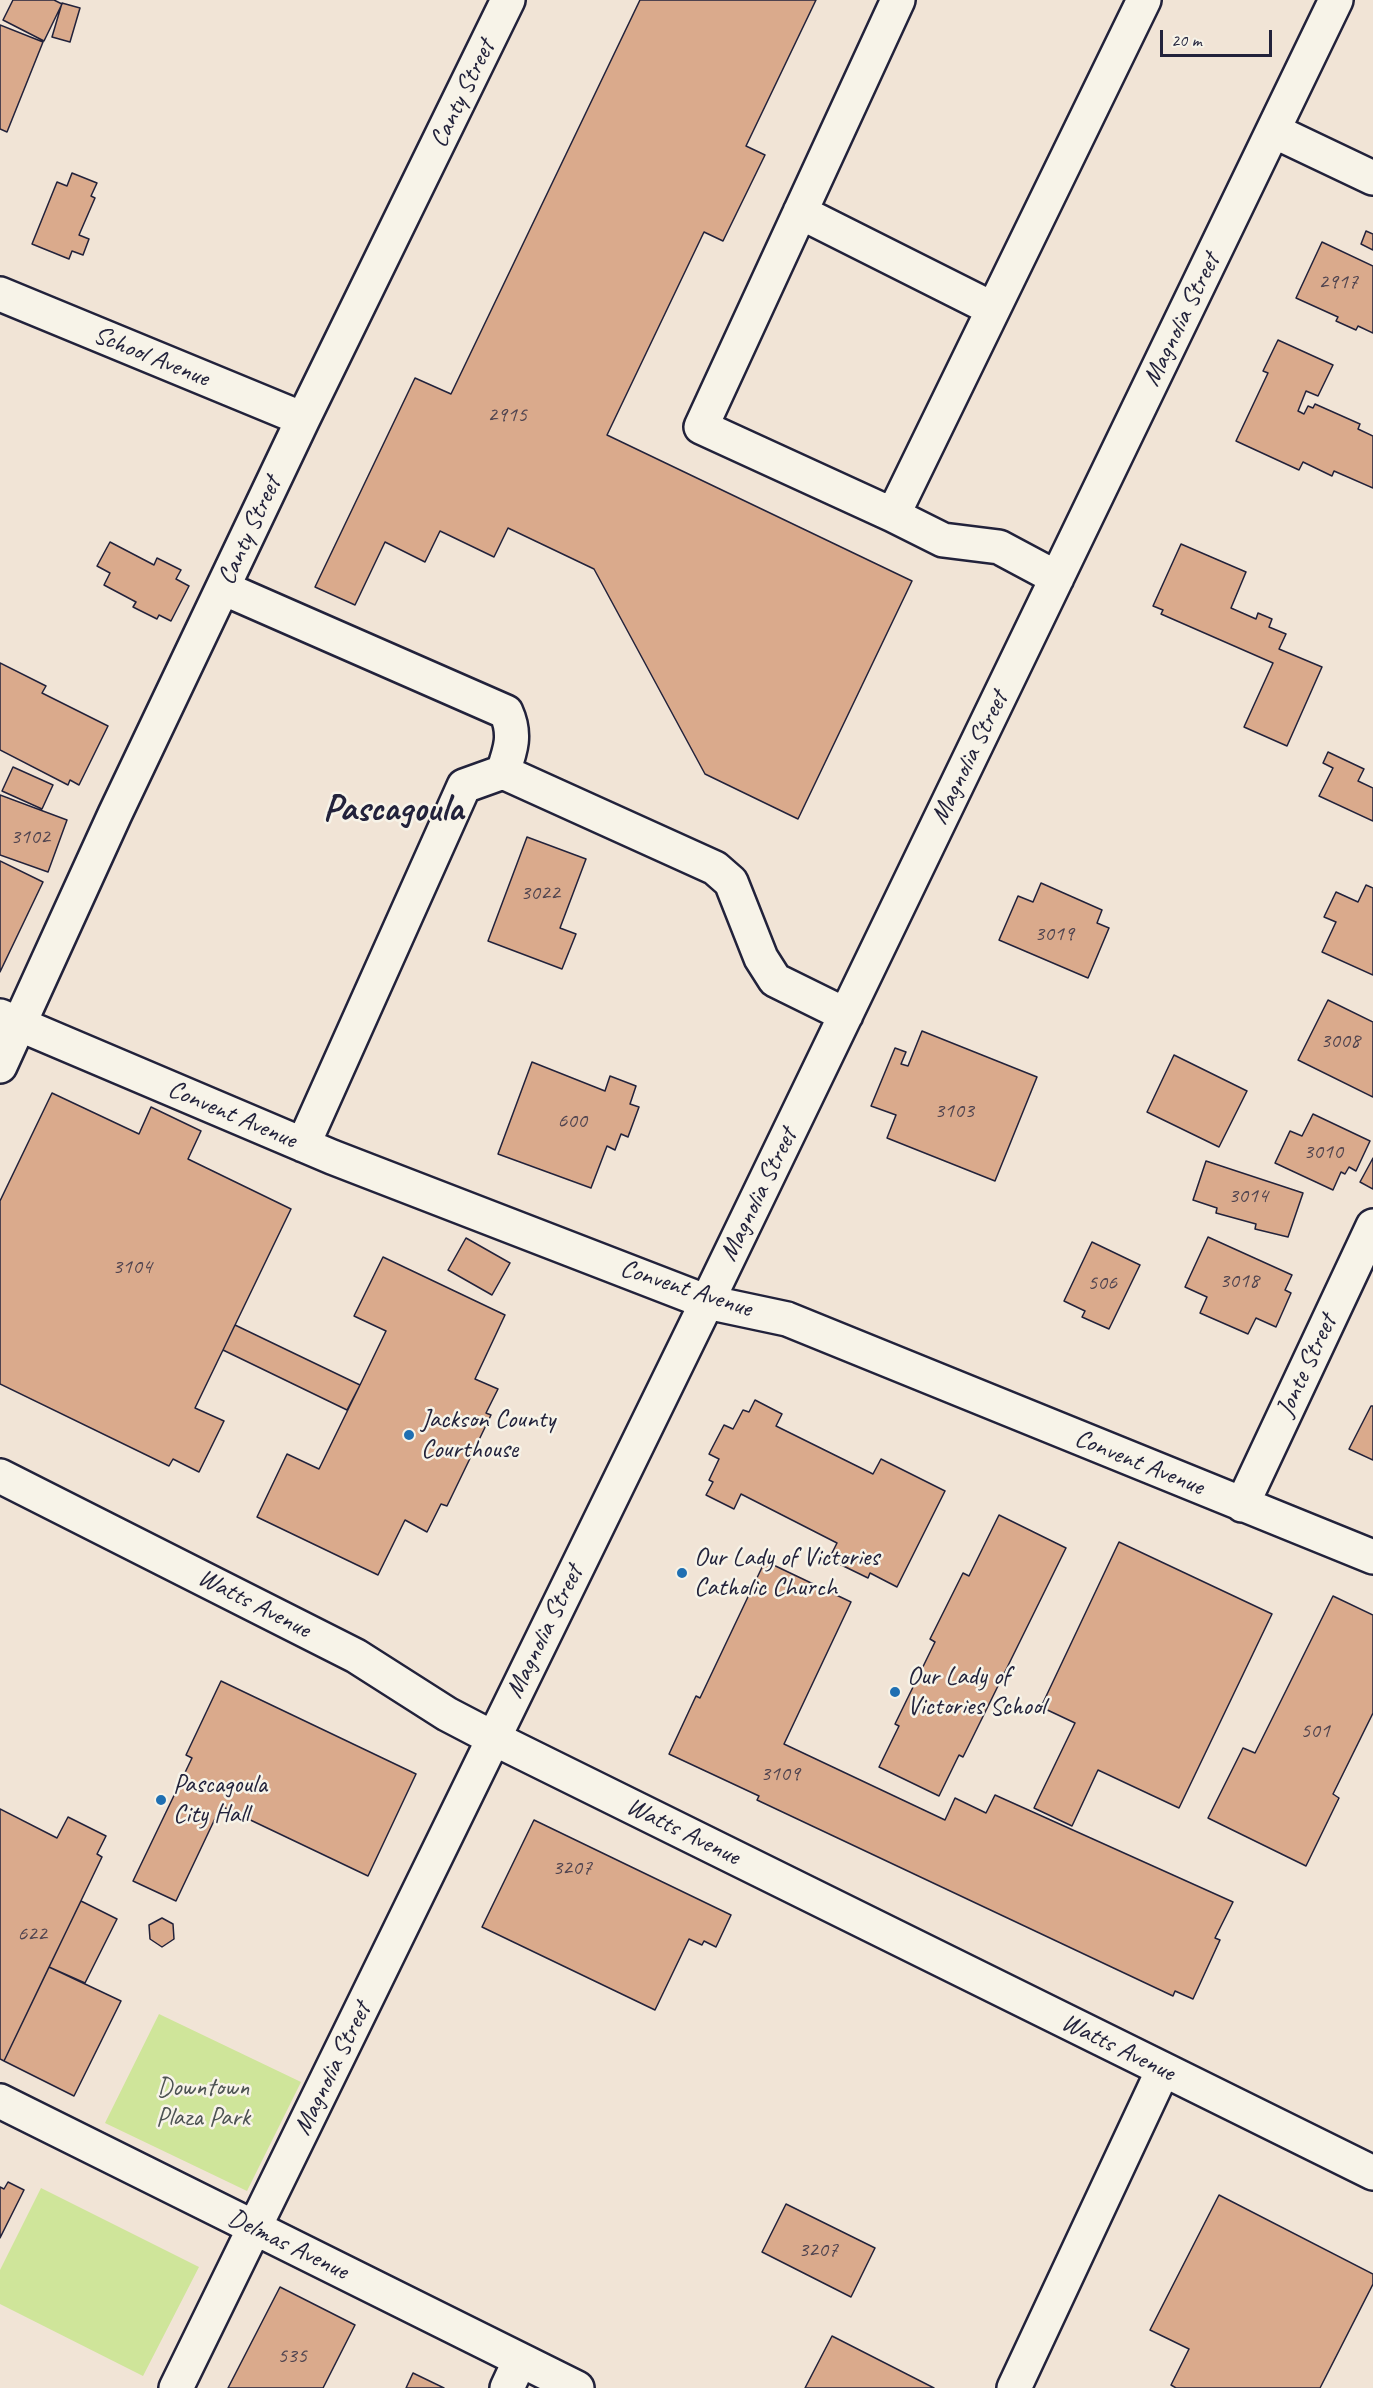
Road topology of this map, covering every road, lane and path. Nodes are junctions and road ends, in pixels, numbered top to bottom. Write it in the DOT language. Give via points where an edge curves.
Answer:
graph roads {
  1 [pos="508,0"];
  2 [pos="898,0"];
  3 [pos="1144,0"];
  4 [pos="1336,0"];
  5 [pos="1274,131"];
  6 [pos="1373,178"];
  7 [pos="800,212"];
  8 [pos="0,294"];
  9 [pos="993,309"];
  10 [pos="303,419"];
  11 [pos="893,515"];
  12 [pos="1057,578"];
  13 [pos="223,588"];
  14 [pos="503,772"];
  15 [pos="846,1015"];
  16 [pos="10,1020"];
  17 [pos="0,1066"];
  18 [pos="303,1145"];
  19 [pos="1373,1226"];
  20 [pos="707,1302"];
  21 [pos="0,1476"];
  22 [pos="1242,1505"];
  23 [pos="1373,1557"];
  24 [pos="493,1738"];
  25 [pos="1163,2070"];
  26 [pos="0,2101"];
  27 [pos="1373,2173"];
  28 [pos="256,2229"];
  29 [pos="513,2374"];
  30 [pos="1016,2387"];
  31 [pos="176,2388"];
  32 [pos="577,2388"];
  1 -- 10 [label="street, Canty Street"];
  2 -- 7 [label="street"];
  3 -- 9 [label="street"];
  4 -- 5 [label="street, Magnolia Street"];
  5 -- 6 [label="street"];
  5 -- 12 [label="street, Magnolia Street"];
  7 -- 9 [label="street"];
  7 -- 11 [label="street" via="701,427"];
  8 -- 10 [label="street, School Avenue"];
  9 -- 11 [label="street"];
  10 -- 13 [label="street, Canty Street"];
  11 -- 12 [label="street" via="943,540 999,546"];
  12 -- 15 [label="street, Magnolia Street"];
  13 -- 14 [label="street" via="506,712 513,728 512,747"];
  13 -- 16 [label="street, Canty Street"];
  14 -- 15 [label="street" via="715,868 731,882 761,958 775,980"];
  14 -- 18 [label="street" via="464,786"];
  15 -- 20 [label="street, Magnolia Street"];
  16 -- 17 [label="street, Canty Street"];
  16 -- 18 [label="street, Convent Avenue"];
  18 -- 20 [label="street, Convent Avenue"];
  19 -- 22 [label="street, Jonte Street"];
  20 -- 22 [label="street, Convent Avenue" via="787,1319"];
  20 -- 24 [label="street, Magnolia Street"];
  21 -- 24 [label="street, Watts Avenue" via="356,1656 447,1714"];
  22 -- 23 [label="street, Convent Avenue"];
  24 -- 25 [label="street, Watts Avenue"];
  24 -- 28 [label="street, Magnolia Street"];
  25 -- 27 [label="street, Watts Avenue"];
  25 -- 30 [label="street"];
  26 -- 28 [label="street, Delmas Avenue"];
  28 -- 29 [label="street, Delmas Avenue"];
  28 -- 31 [label="street, Magnolia Street"];
  29 -- 32 [label="street, Delmas Avenue"];
}
